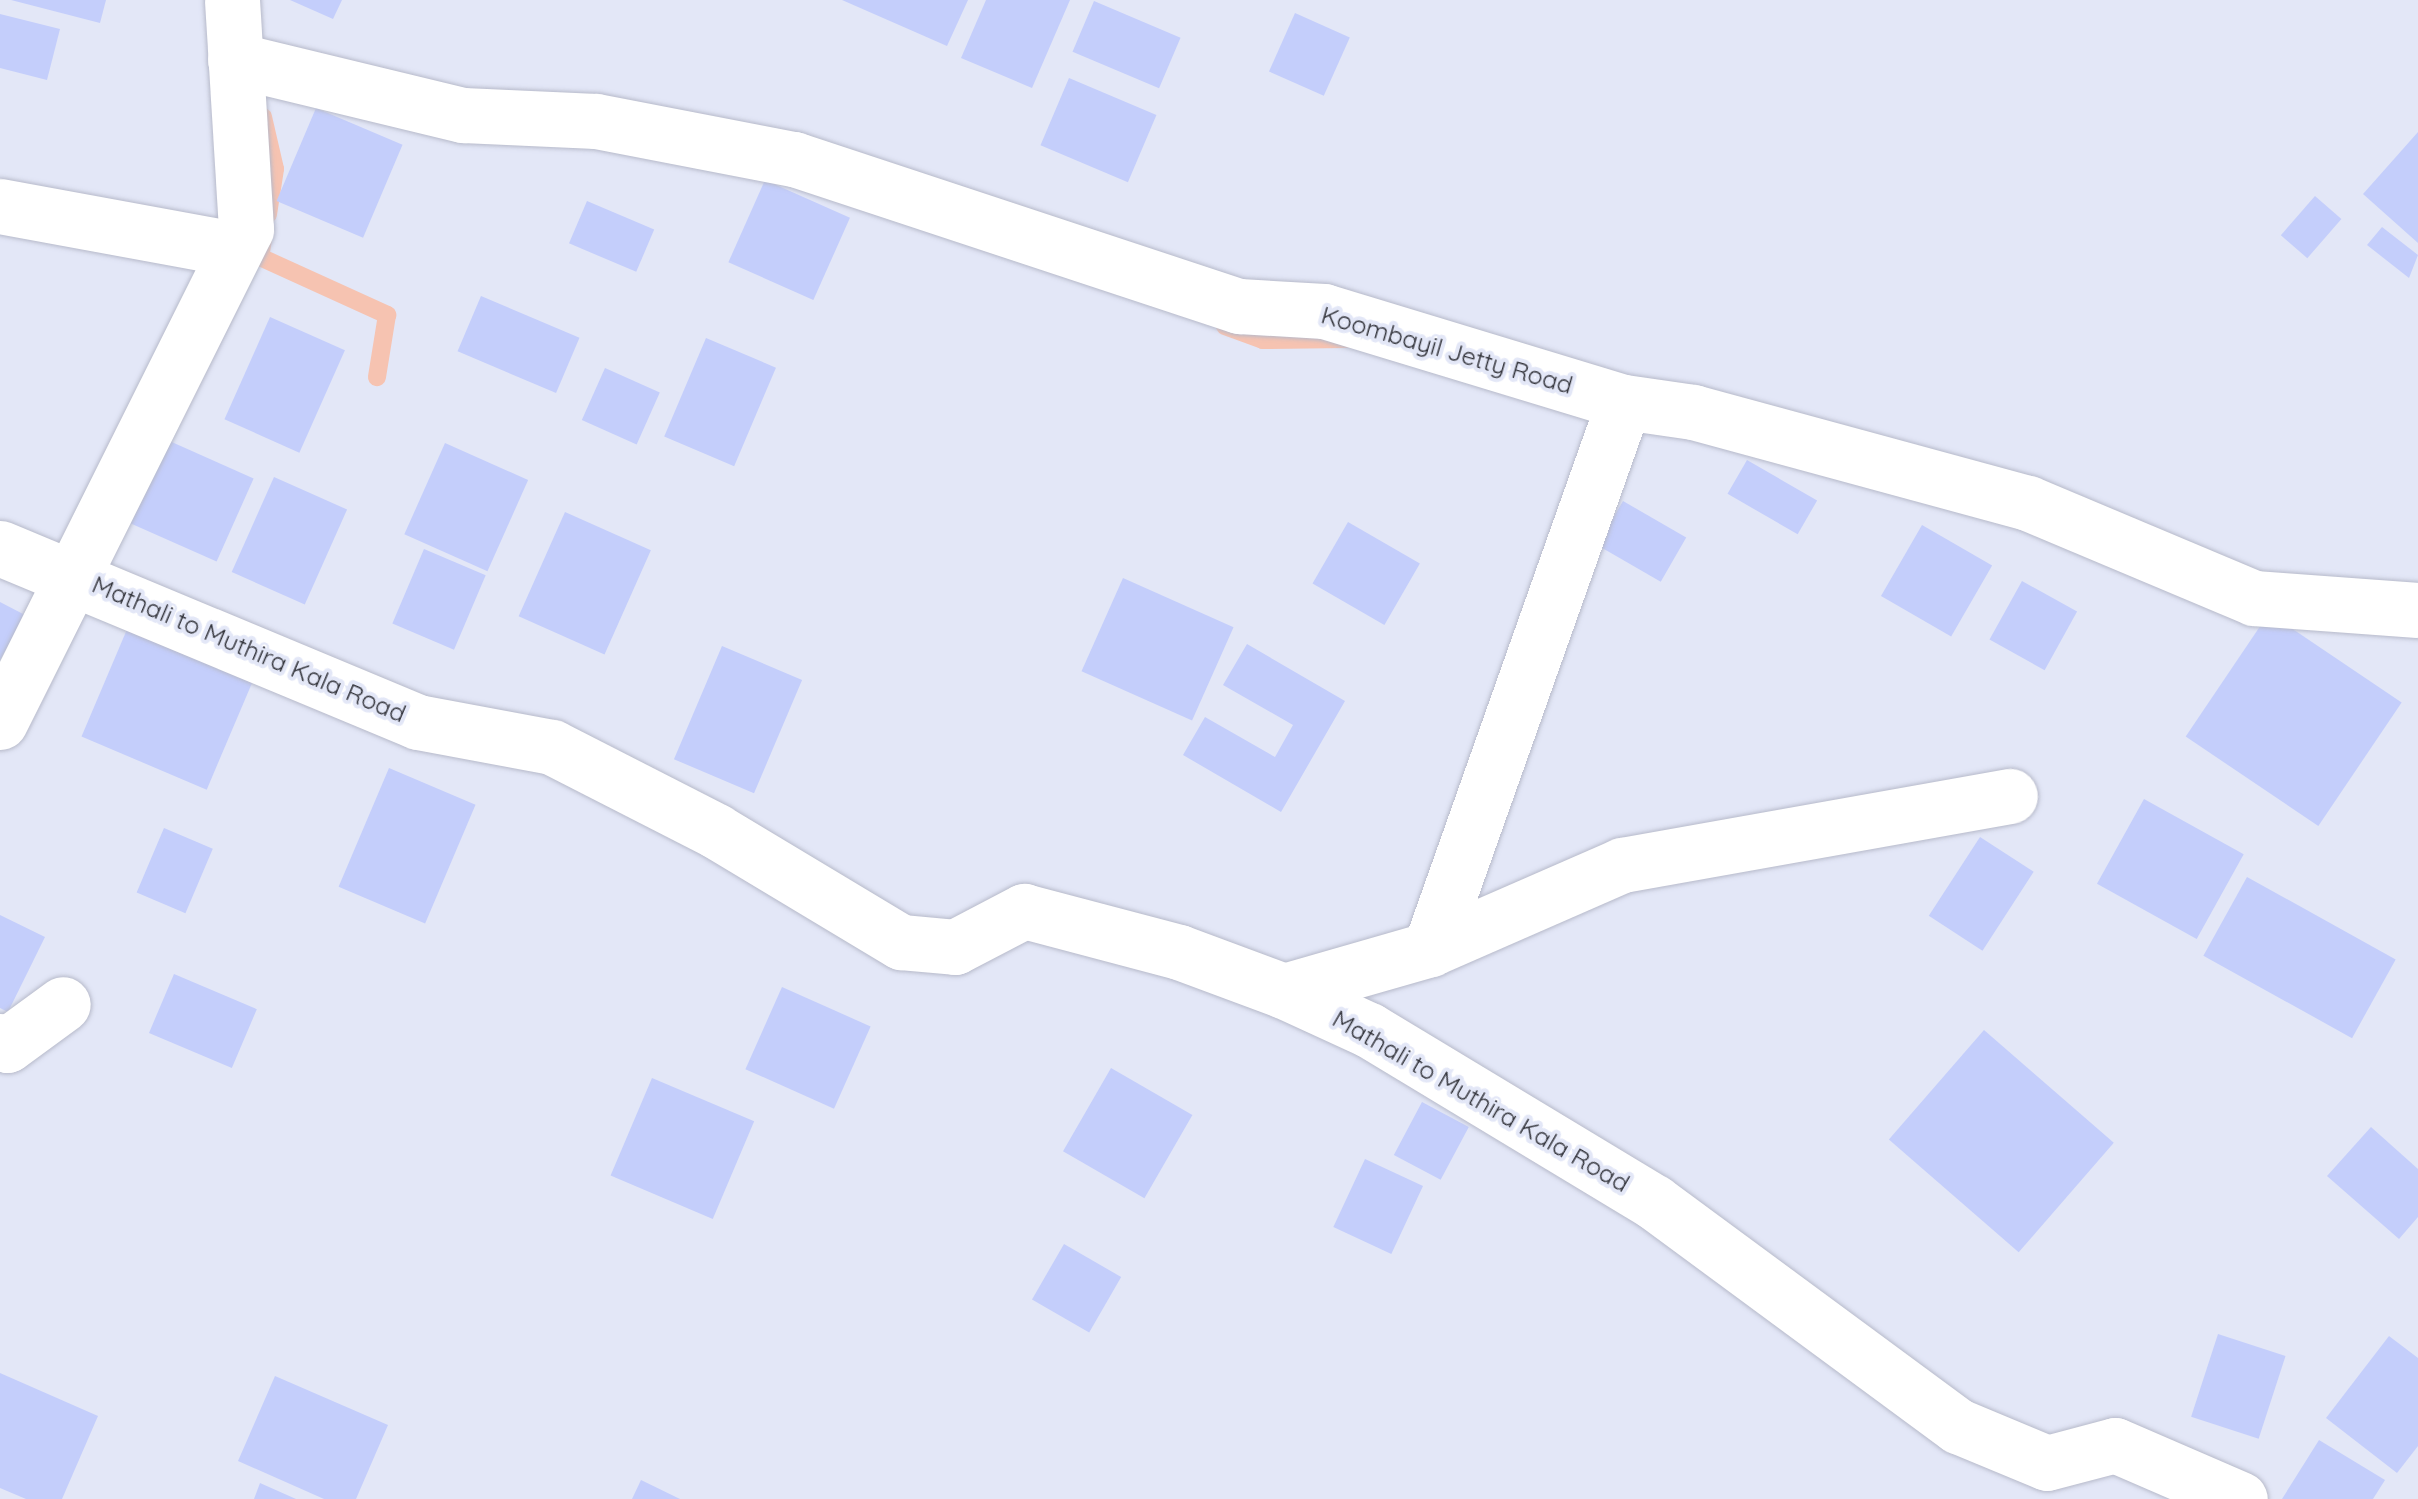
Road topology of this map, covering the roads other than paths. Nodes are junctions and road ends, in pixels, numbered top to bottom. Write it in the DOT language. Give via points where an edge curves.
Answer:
graph roads {
  1 [pos="232,0"];
  2 [pos="235,60"];
  3 [pos="0,206"];
  4 [pos="234,249"];
  5 [pos="1624,402"];
  6 [pos="0,548"];
  7 [pos="74,573"];
  8 [pos="2418,610"];
  9 [pos="0,722"];
  10 [pos="2010,796"];
  11 [pos="1430,949"];
  12 [pos="1284,992"];
  13 [pos="64,1004"];
  14 [pos="0,1041"];
  15 [pos="2240,1499"];
  1 -- 2 [label="street"];
  2 -- 4 [label="street" via="246,229"];
  2 -- 5 [label="street, Koombayil Jetty Road" via="463,115 596,121 794,158 1239,306 1324,311"];
  3 -- 4 [label="street"];
  4 -- 7 [label="street"];
  5 -- 8 [label="street, Koombayil Jetty Road" via="1693,412 2028,503 2254,598"];
  5 -- 11 [label="street"];
  6 -- 7 [label="street, Mathali to Muthira Kala Road"];
  7 -- 9 [label="street"];
  7 -- 12 [label="street, Mathali to Muthira Kala Road" via="418,722 552,747 716,831 902,942 955,947 1024,911 1179,952"];
  10 -- 11 [label="street" via="1622,865"];
  11 -- 12 [label="street"];
  12 -- 15 [label="street, Mathali to Muthira Kala Road" via="1369,1030 1654,1202 1958,1426 2047,1463 2114,1445"];
  13 -- 14 [label="street" via="7,1045"];
}
